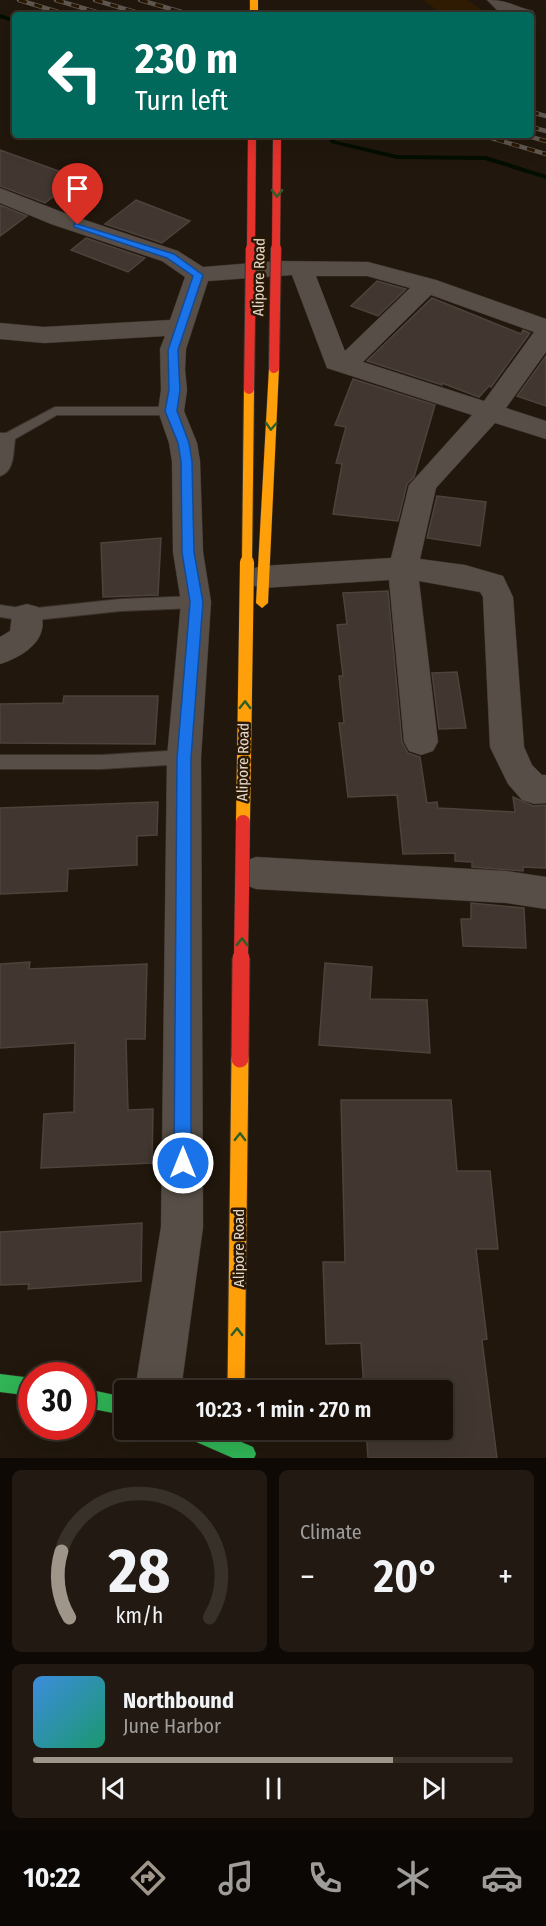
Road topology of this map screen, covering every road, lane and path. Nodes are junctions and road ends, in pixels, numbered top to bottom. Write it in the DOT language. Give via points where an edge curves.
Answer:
graph roads {
  1 [pos="496,0"];
  2 [pos="513,12"];
  3 [pos="252,138"];
  4 [pos="277,138"];
  5 [pos="0,195"];
  6 [pos="302,270"];
  7 [pos="198,275"];
  8 [pos="427,285"];
  9 [pos="181,327"];
  10 [pos="546,328"];
  11 [pos="0,331"];
  12 [pos="546,334"];
  13 [pos="345,365"];
  14 [pos="171,411"];
  15 [pos="489,413"];
  16 [pos="546,430"];
  17 [pos="4,437"];
  18 [pos="0,471"];
  19 [pos="403,570"];
  20 [pos="262,577"];
  21 [pos="196,602"];
  22 [pos="14,613"];
  23 [pos="261,613"];
  24 [pos="0,652"];
  25 [pos="421,742"];
  26 [pos="184,758"];
  27 [pos="0,762"];
  28 [pos="546,789"];
  29 [pos="256,877"];
  30 [pos="546,893"];
  31 [pos="159,1380"];
  32 [pos="236,1380"];
  33 [pos="0,1383"];
  34 [pos="18,1385"];
  35 [pos="96,1400"];
  36 [pos="114,1404"];
  37 [pos="224,1440"];
  38 [pos="252,1449"];
  1 -- 2 [label="street"];
  32 -- 3 [label="main road, Alipore Road, one-way, bridge"];
  4 -- 20 [label="main road, Alipore Road, one-way, bridge" via="274,368"];
  5 -- 7 [label="street" via="170,256"];
  6 -- 7 [label="street" via="278,268"];
  6 -- 8 [label="street" via="368,269"];
  6 -- 13 [label="street" via="336,362"];
  7 -- 9 [label="street"];
  8 -- 10 [label="street"];
  8 -- 13 [label="street"];
  9 -- 11 [label="street" via="44,335"];
  9 -- 14 [label="street" via="173,350"];
  12 -- 15 [label="street"];
  13 -- 15 [label="street"];
  14 -- 17 [label="lane" via="55,411"];
  14 -- 21 [label="street" via="186,461 188,552"];
  15 -- 16 [label="street"];
  15 -- 19 [label="street" via="423,485"];
  17 -- 18 [label="lane" via="5,465"];
  19 -- 20 [label="street"];
  19 -- 25 [label="street"];
  19 -- 28 [label="street" via="470,576 492,584 498,597 507,747 520,774 534,790"];
  20 -- 23 [label="main road, Alipore Road"];
  21 -- 22 [label="lane"];
  21 -- 26 [label="street"];
  22 -- 24 [label="street" via="25,637"];
  26 -- 27 [label="lane"];
  26 -- 31 [label="street" via="182,1227"];
  29 -- 30 [label="street" via="507,887"];
  33 -- 34 [label="main road"];
  35 -- 36 [label="main road"];
  37 -- 38 [label="main road"];
}
